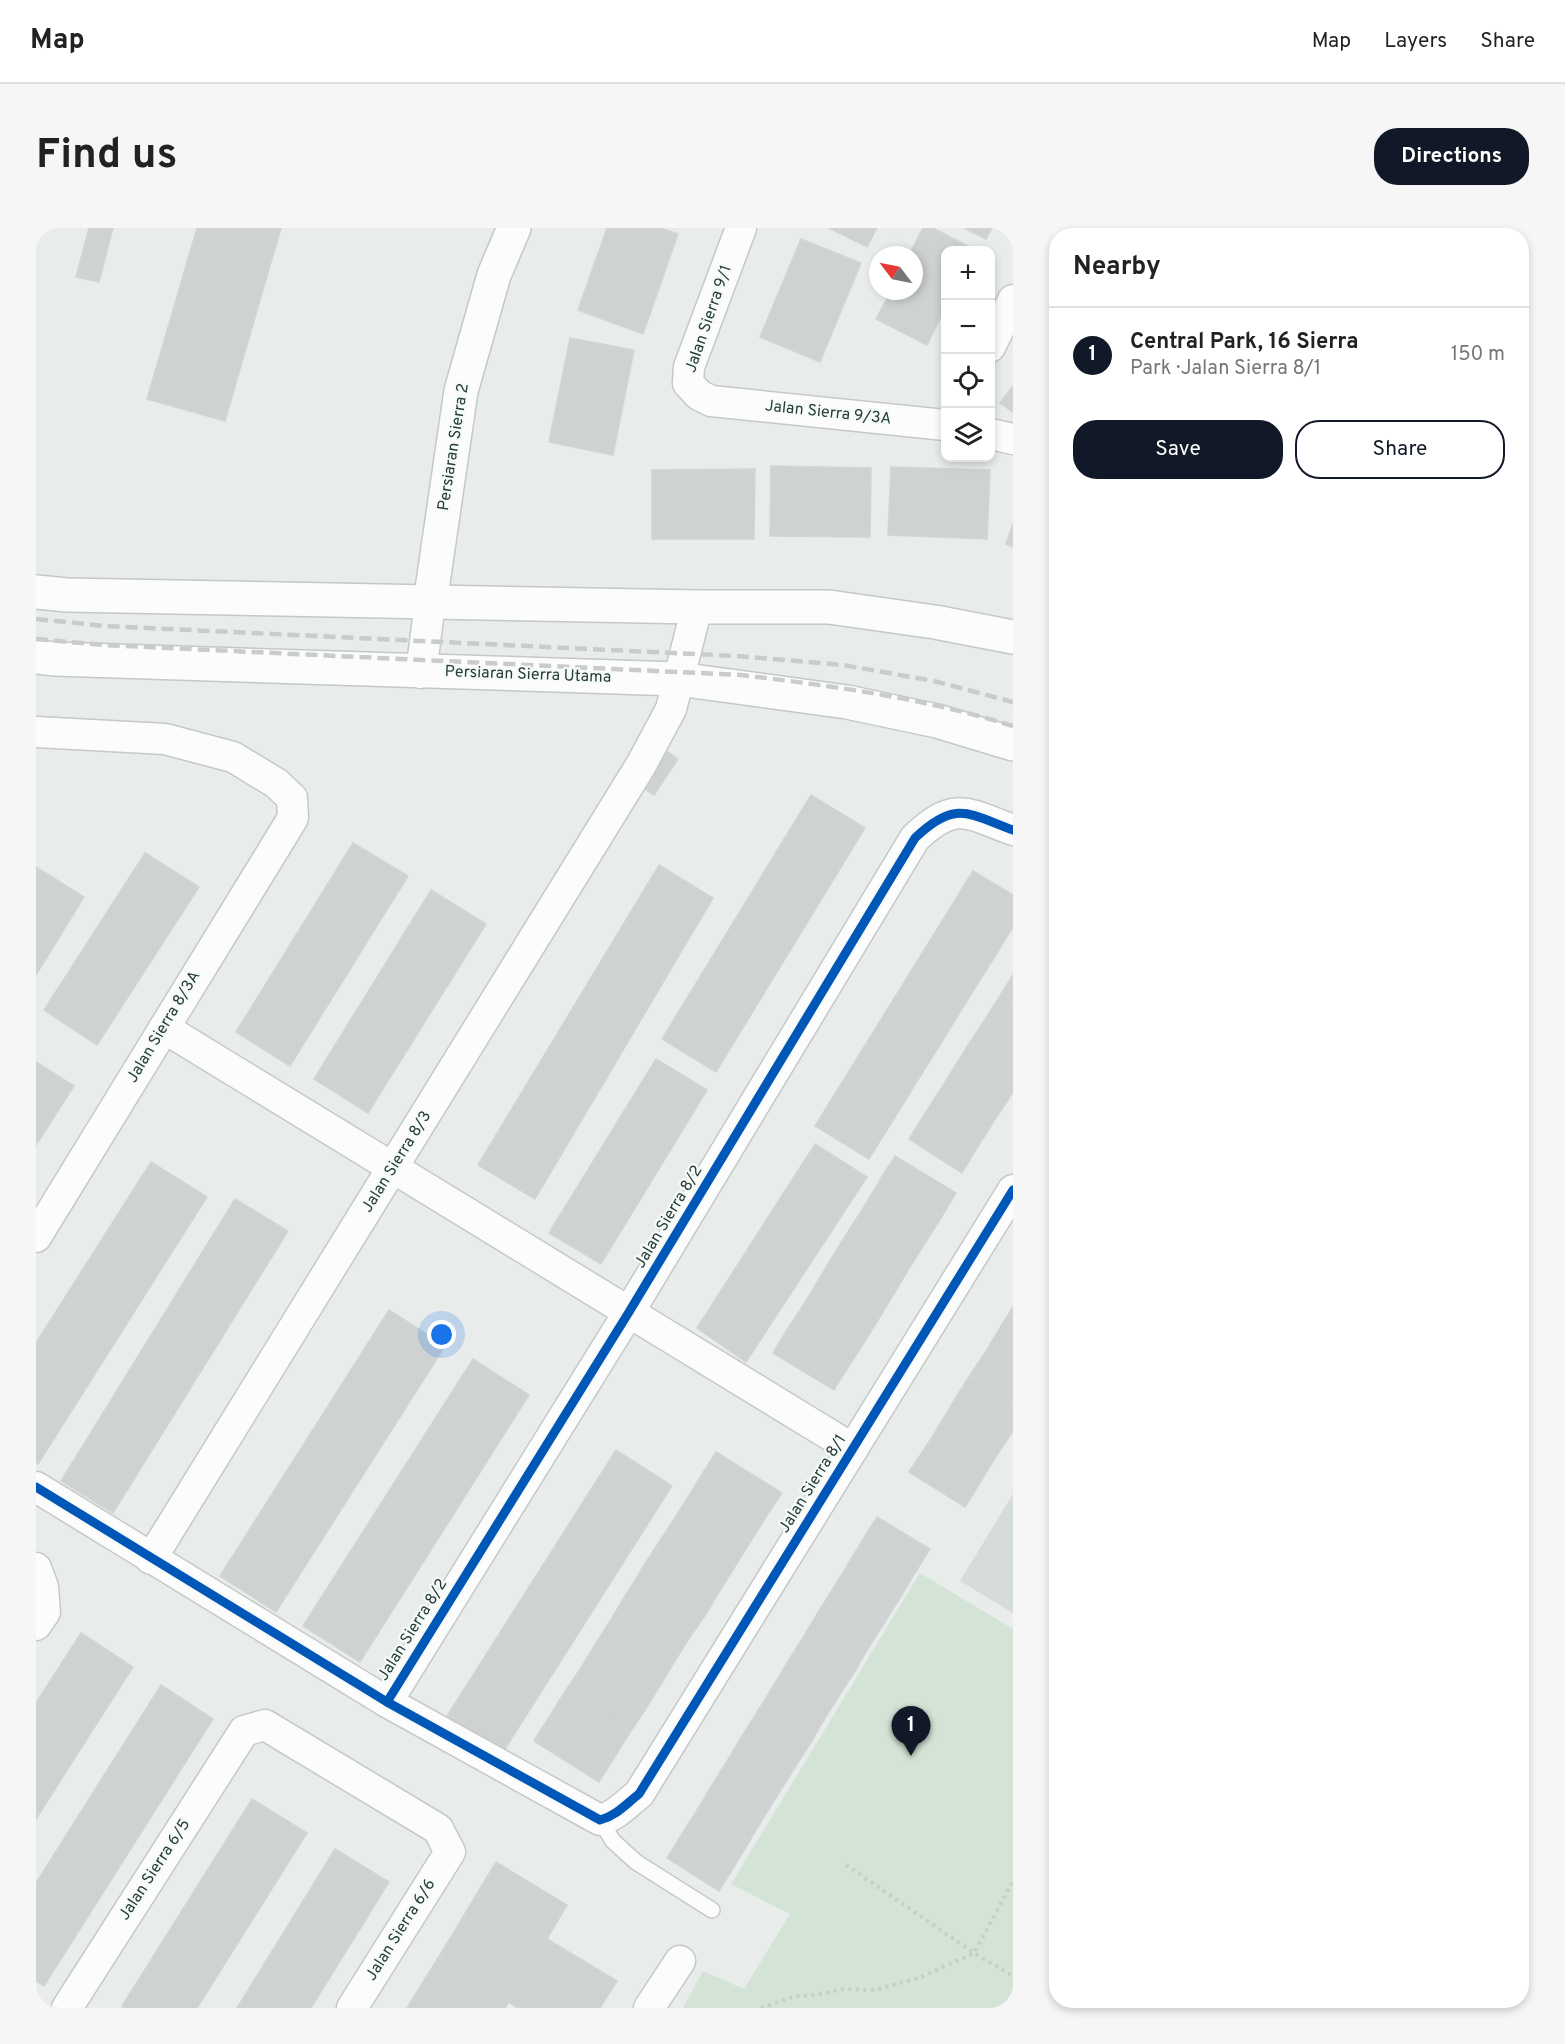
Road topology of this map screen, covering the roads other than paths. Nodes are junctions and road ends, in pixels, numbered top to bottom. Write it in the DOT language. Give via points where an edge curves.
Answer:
graph roads {
  1 [pos="514,228"];
  2 [pos="741,228"];
  3 [pos="1013,300"];
  4 [pos="995,337"];
  5 [pos="711,401"];
  6 [pos="941,425"];
  7 [pos="995,435"];
  8 [pos="1013,439"];
  9 [pos="36,592"];
  10 [pos="430,603"];
  11 [pos="697,607"];
  12 [pos="1013,637"];
  13 [pos="36,657"];
  14 [pos="421,673"];
  15 [pos="678,680"];
  16 [pos="36,732"];
  17 [pos="1013,744"];
  18 [pos="1013,830"];
  19 [pos="164,1028"];
  20 [pos="393,1168"];
  21 [pos="1013,1190"];
  22 [pos="36,1238"];
  23 [pos="629,1312"];
  24 [pos="853,1449"];
  25 [pos="36,1487"];
  26 [pos="152,1559"];
  27 [pos="36,1568"];
  28 [pos="36,1625"];
  29 [pos="387,1702"];
  30 [pos="244,1731"];
  31 [pos="600,1820"];
  32 [pos="712,1910"];
  33 [pos="680,1960"];
  34 [pos="67,2008"];
  35 [pos="352,2008"];
  36 [pos="649,2008"];
  1 -- 10 [label="main road, Persiaran Sierra 2" via="494,275 461,392"];
  2 -- 5 [label="street, Jalan Sierra 9/1" via="689,367 688,383"];
  3 -- 4 [label="street"];
  5 -- 6 [label="street, Jalan Sierra 9/3A"];
  7 -- 8 [label="street"];
  9 -- 10 [label="main road"];
  10 -- 11 [label="main road"];
  10 -- 14 [label="street, Persiaran Sierra 2"];
  11 -- 12 [label="main road" via="829,607"];
  11 -- 15 [label="street, Jalan Sierra 8/3"];
  13 -- 14 [label="main road, Persiaran Sierra Utama"];
  14 -- 15 [label="main road, Persiaran Sierra Utama"];
  15 -- 17 [label="main road, Persiaran Sierra Utama" via="847,702 937,721"];
  15 -- 20 [label="street, Jalan Sierra 8/3" via="671,709 641,765"];
  16 -- 19 [label="street, Jalan Sierra 8/3A" via="165,739 233,758 276,783 292,798 293,818"];
  18 -- 23 [label="street, Jalan Sierra 8/2" via="967,813 952,814 932,822 915,838"];
  19 -- 20 [label="street"];
  19 -- 22 [label="street, Jalan Sierra 8/3A"];
  20 -- 23 [label="street"];
  20 -- 26 [label="street, Jalan Sierra 8/3"];
  21 -- 24 [label="street, Jalan Sierra 8/1"];
  23 -- 24 [label="street"];
  23 -- 29 [label="street, Jalan Sierra 8/2"];
  24 -- 31 [label="street, Jalan Sierra 8/1" via="639,1794 613,1817"];
  25 -- 26 [label="street"];
  26 -- 29 [label="street"];
  27 -- 28 [label="street" via="43,1587 45,1612"];
  29 -- 31 [label="street"];
  30 -- 34 [label="street, Jalan Sierra 6/5"];
  30 -- 35 [label="street, Jalan Sierra 6/6" via="265,1725 438,1829 450,1852"];
  31 -- 32 [label="lane" via="614,1841 636,1862"];
  33 -- 36 [label="street"];
}
